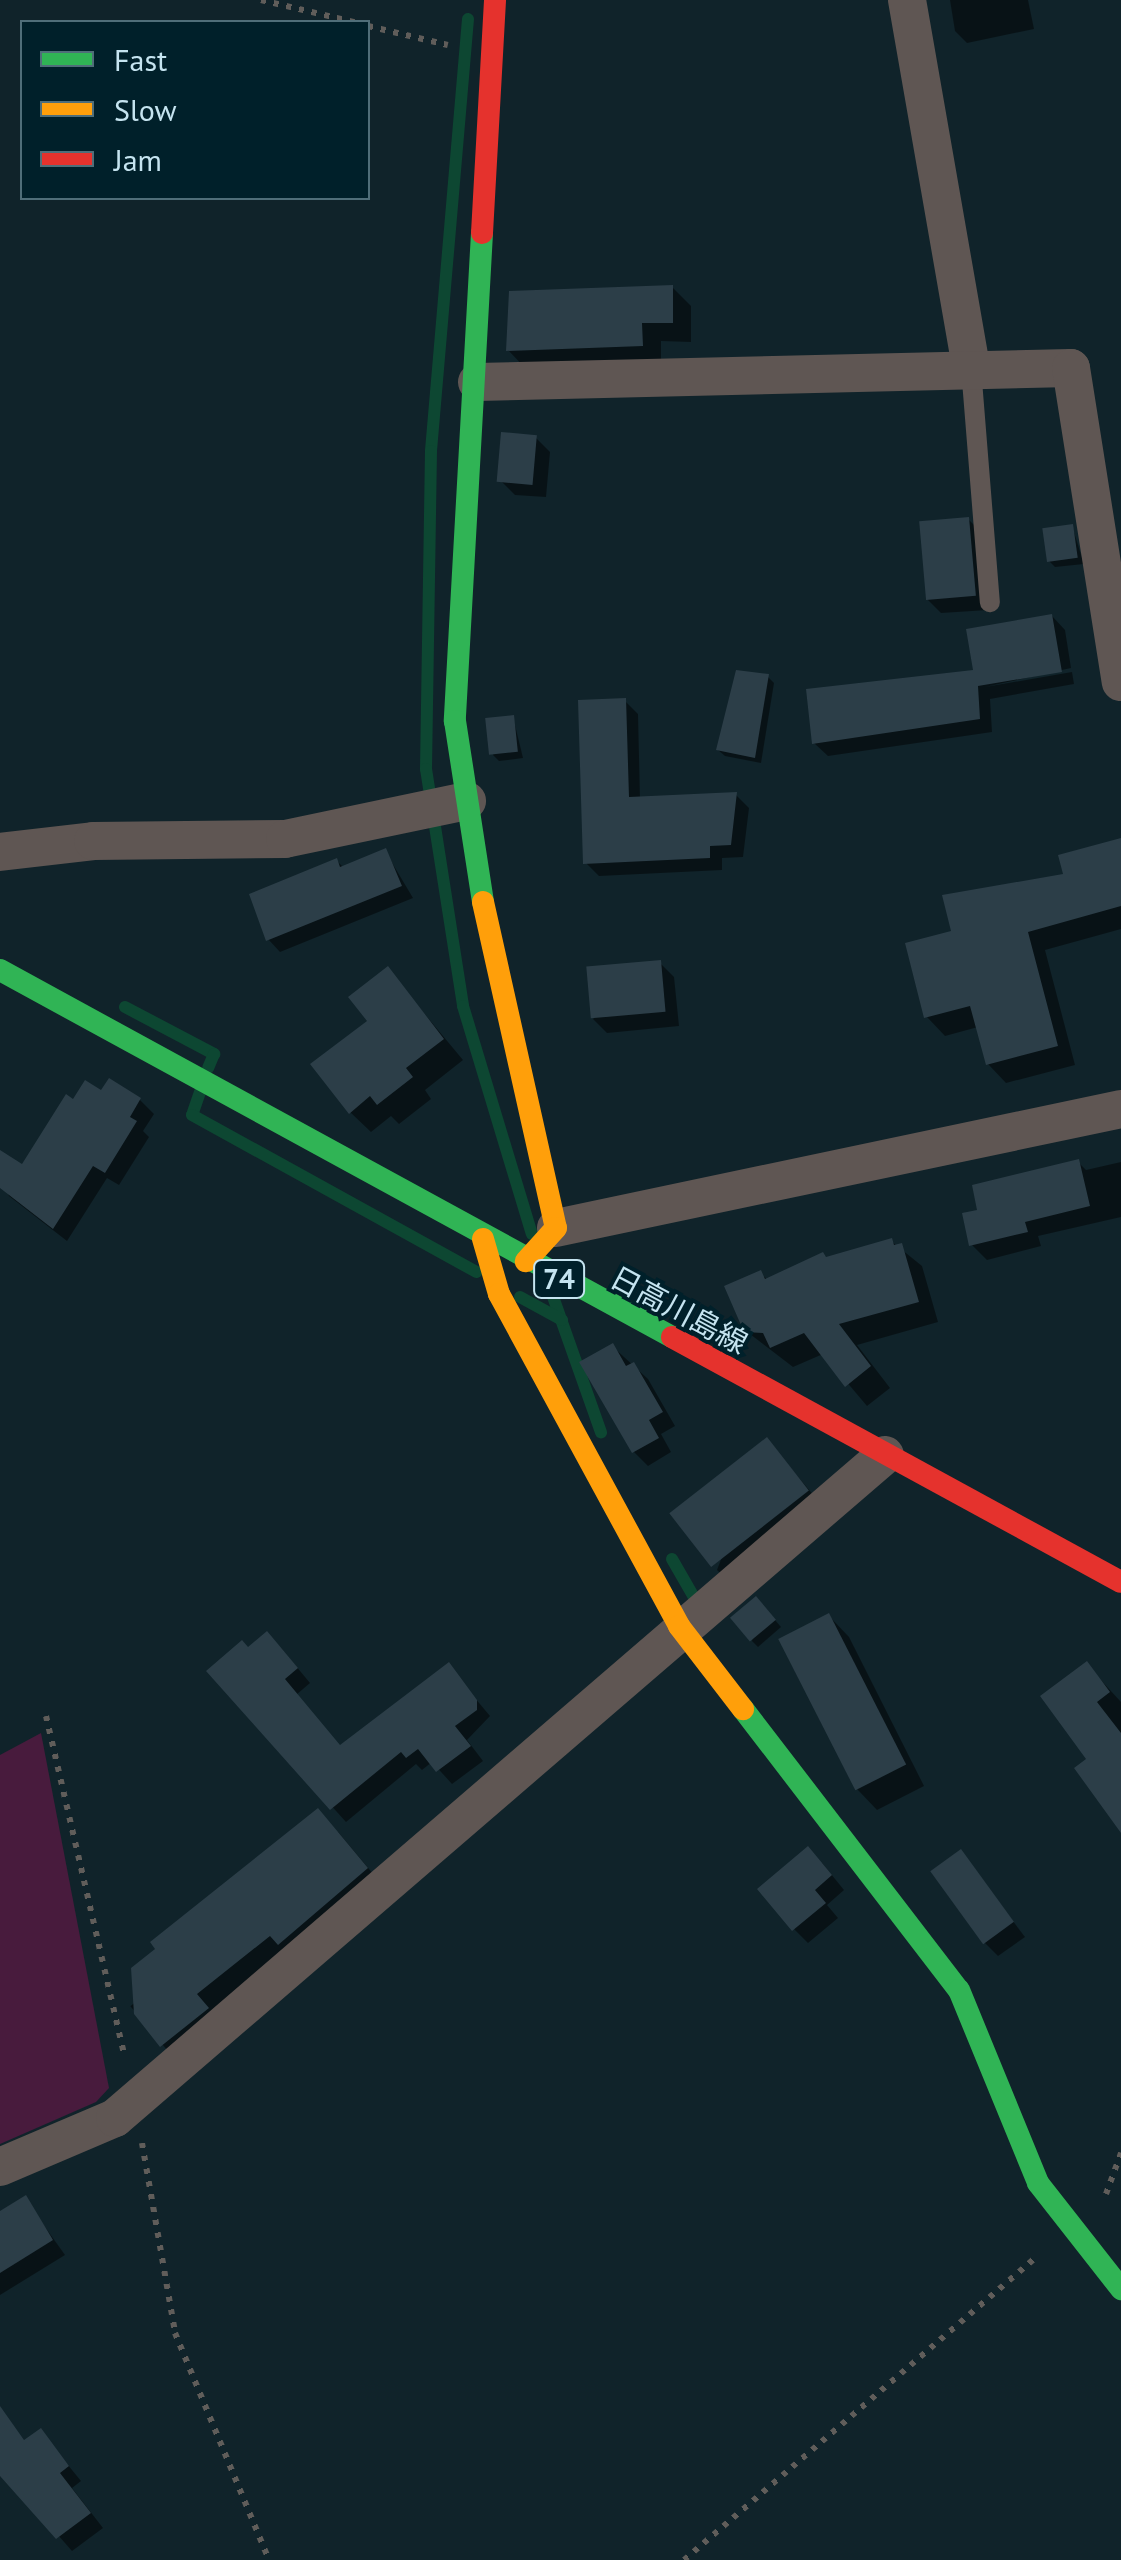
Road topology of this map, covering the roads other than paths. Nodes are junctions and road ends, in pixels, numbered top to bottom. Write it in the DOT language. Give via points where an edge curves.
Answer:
graph roads {
  1 [pos="495,0"];
  2 [pos="907,0"];
  3 [pos="972,368"];
  4 [pos="477,382"];
  5 [pos="990,602"];
  6 [pos="1121,682"];
  7 [pos="467,801"];
  8 [pos="0,852"];
  9 [pos="0,970"];
  10 [pos="1121,1109"];
  11 [pos="556,1228"];
  12 [pos="483,1239"];
  13 [pos="526,1261"];
  14 [pos="885,1455"];
  15 [pos="1121,1582"];
  16 [pos="679,1626"];
  17 [pos="0,2167"];
  18 [pos="1121,2289"];
  1 -- 4 [label="street"];
  2 -- 3 [label="street"];
  3 -- 4 [label="street"];
  3 -- 5 [label="lane"];
  3 -- 6 [label="street" via="1070,368"];
  4 -- 7 [label="street" via="460,554 456,684"];
  7 -- 8 [label="street" via="285,839 93,841"];
  7 -- 11 [label="street" via="480,890"];
  9 -- 12 [label="street, 日高川島線 / 74"];
  10 -- 11 [label="street"];
  11 -- 13 [label="street"];
  12 -- 13 [label="street, 日高川島線 / 74"];
  12 -- 16 [label="street" via="499,1294"];
  13 -- 14 [label="street, 日高川島線 / 74"];
  14 -- 15 [label="street, 日高川島線 / 74"];
  14 -- 16 [label="street"];
  16 -- 17 [label="street" via="115,2118"];
  16 -- 18 [label="street" via="959,1990 1038,2183"];
}
